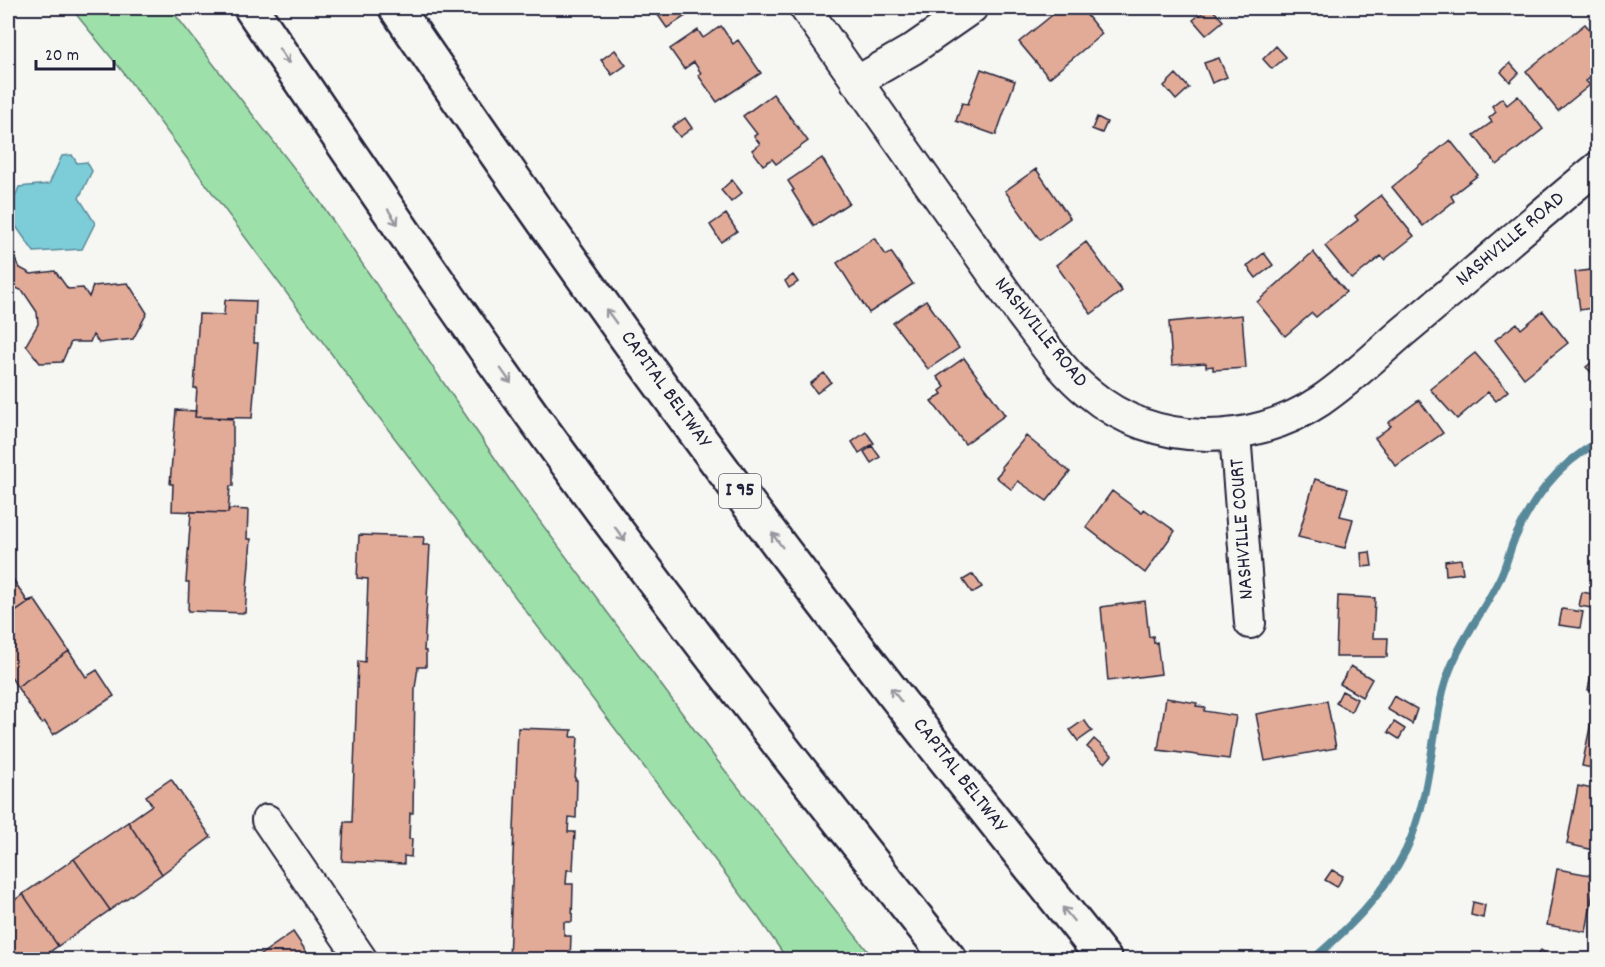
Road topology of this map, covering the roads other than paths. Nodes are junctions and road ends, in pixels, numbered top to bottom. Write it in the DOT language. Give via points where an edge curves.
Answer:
graph roads {
  1 [pos="251,8"];
  2 [pos="396,8"];
  3 [pos="805,8"];
  4 [pos="972,8"];
  5 [pos="856,81"];
  6 [pos="1598,167"];
  7 [pos="1235,434"];
  8 [pos="1250,623"];
  9 [pos="267,820"];
  10 [pos="362,960"];
  11 [pos="950,960"];
  12 [pos="1105,960"];
  1 -- 11 [label="highway, one-way" via="414,248 583,486"];
  12 -- 2 [label="highway, CAPITAL BELTWAY / I 95, one-way" via="686,420 517,186"];
  3 -- 5 [label="street, NASHVILLE ROAD"];
  4 -- 5 [label="street" via="913,49"];
  5 -- 7 [label="street, NASHVILLE ROAD" via="1021,314 1087,392 1132,421 1152,427 1198,435"];
  6 -- 7 [label="street, NASHVILLE ROAD" via="1321,400 1264,429"];
  7 -- 8 [label="street, NASHVILLE COURT"];
  9 -- 10 [label="street"];
}
